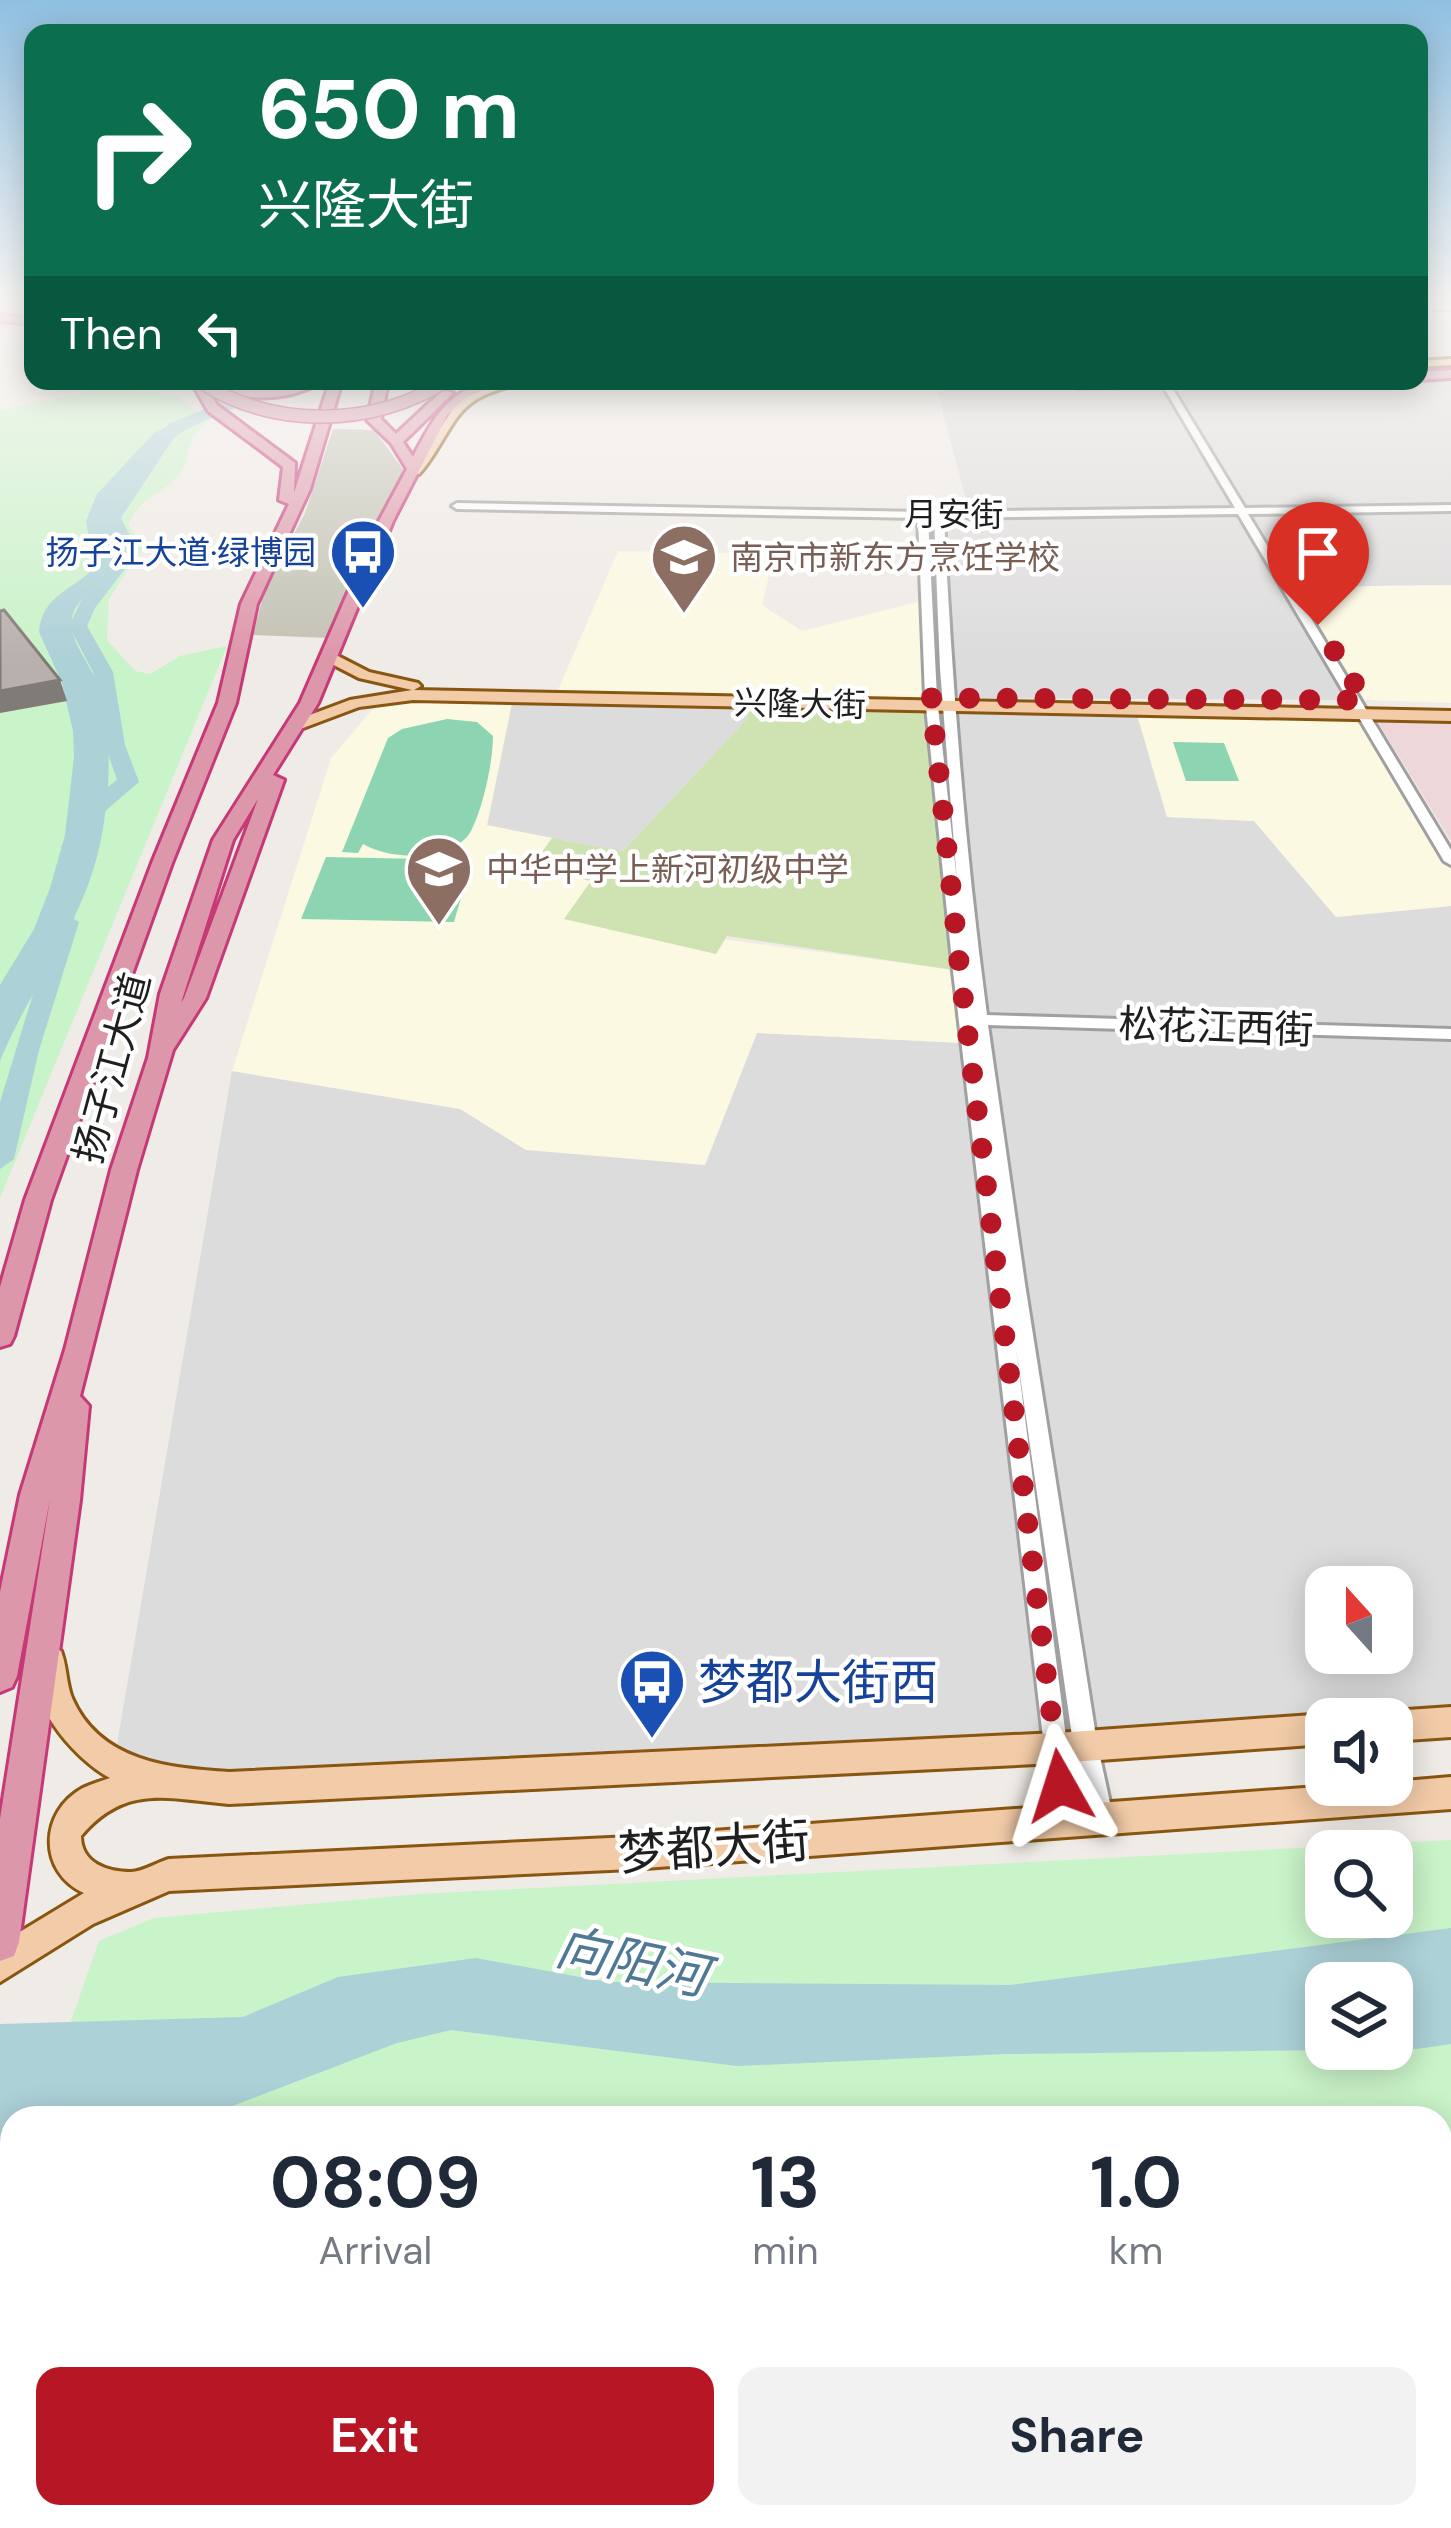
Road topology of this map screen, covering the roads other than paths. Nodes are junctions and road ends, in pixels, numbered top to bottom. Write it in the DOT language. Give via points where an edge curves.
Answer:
graph roads {
  1 [pos="237,424"];
  2 [pos="323,424"];
  3 [pos="380,424"];
  4 [pos="400,424"];
  5 [pos="412,424"];
  6 [pos="437,424"];
  7 [pos="448,424"];
  8 [pos="1191,424"];
  9 [pos="400,435"];
  10 [pos="416,471"];
  11 [pos="457,506"];
  12 [pos="1451,508"];
  13 [pos="1244,510"];
  14 [pos="931,515"];
  15 [pos="286,525"];
  16 [pos="331,658"];
  17 [pos="392,685"];
  18 [pos="372,700"];
  19 [pos="1451,702"];
  20 [pos="940,703"];
  21 [pos="1363,707"];
  22 [pos="1451,716"];
  23 [pos="293,732"];
  24 [pos="1451,841"];
  25 [pos="1451,861"];
  26 [pos="980,1020"];
  27 [pos="1451,1034"];
  28 [pos="0,1336"];
  29 [pos="79,1350"];
  30 [pos="52,1575"];
  31 [pos="0,1676"];
  32 [pos="1451,1722"];
  33 [pos="1413,1725"];
  34 [pos="1305,1730"];
  35 [pos="1071,1745"];
  36 [pos="150,1780"];
  37 [pos="1451,1792"];
  38 [pos="1102,1821"];
  39 [pos="1065,1823"];
  40 [pos="134,1887"];
  41 [pos="0,1942"];
  42 [pos="0,1966"];
  1 -- 15 [label="highway" via="290,466"];
  2 -- 15 [label="highway, 扬子江大道"];
  3 -- 9 [label="highway"];
  4 -- 9 [label="highway"];
  5 -- 9 [label="highway"];
  6 -- 10 [label="highway, 扬子江大道"];
  7 -- 10 [label="main road"];
  8 -- 13 [label="street"];
  9 -- 10 [label="highway"];
  10 -- 16 [label="highway, 扬子江大道" via="390,513"];
  11 -- 14 [label="street, 月安街"];
  12 -- 13 [label="street, 月安街"];
  13 -- 14 [label="street, 月安街"];
  13 -- 21 [label="street"];
  14 -- 20 [label="street"];
  15 -- 28 [label="highway, 扬子江大道" via="249,604 227,703 38,1200"];
  16 -- 17 [label="main road, 兴隆大街"];
  16 -- 23 [label="highway, 扬子江大道"];
  17 -- 18 [label="main road" via="347,687 351,698"];
  17 -- 20 [label="main road, 兴隆大街"];
  18 -- 20 [label="main road, 兴隆大街"];
  18 -- 23 [label="main road, 兴隆大街"];
  19 -- 21 [label="main road, 兴隆大街"];
  20 -- 21 [label="main road, 兴隆大街"];
  20 -- 26 [label="street"];
  20 -- 35 [label="street" via="962,994"];
  21 -- 22 [label="main road, 兴隆大街"];
  21 -- 24 [label="street"];
  21 -- 25 [label="street"];
  23 -- 29 [label="highway, 扬子江大道" via="224,840 171,994"];
  26 -- 27 [label="street, 松花江西街"];
  26 -- 35 [label="street"];
  29 -- 30 [label="highway"];
  29 -- 31 [label="highway, 扬子江大道" via="35,1495"];
  30 -- 36 [label="main road, 梦都大街" via="50,1679 59,1712 95,1752"];
  30 -- 41 [label="highway"];
  32 -- 33 [label="main road"];
  34 -- 35 [label="main road, 梦都大街"];
  35 -- 36 [label="main road, 梦都大街" via="229,1788"];
  35 -- 38 [label="street"];
  35 -- 39 [label="street"];
  36 -- 40 [label="main road" via="91,1801 65,1831 76,1875"];
  37 -- 38 [label="main road, 梦都大街"];
  38 -- 39 [label="main road, 梦都大街"];
  39 -- 40 [label="main road, 梦都大街" via="169,1875"];
  40 -- 42 [label="main road, 梦都大街" via="58,1922"];
}
